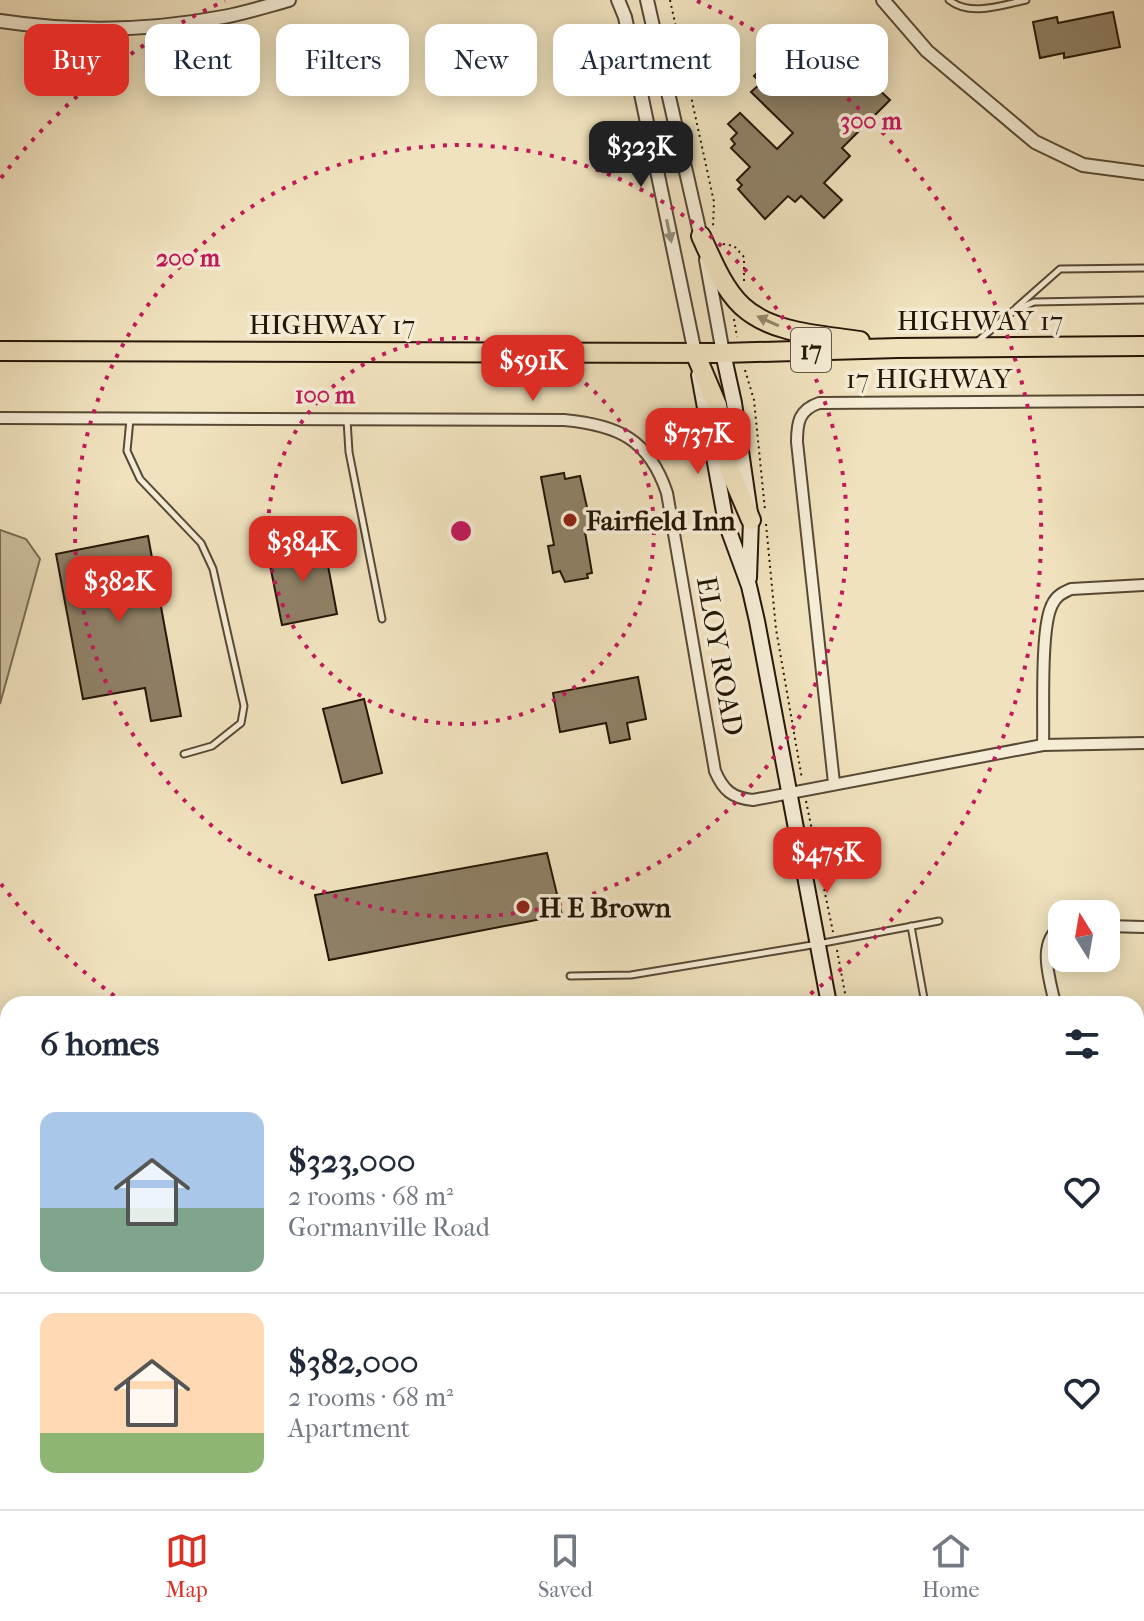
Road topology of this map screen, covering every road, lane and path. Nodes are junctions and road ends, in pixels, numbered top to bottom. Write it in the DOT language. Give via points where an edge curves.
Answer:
graph roads {
  1 [pos="289,0"];
  2 [pos="618,0"];
  3 [pos="647,0"];
  4 [pos="670,0"];
  5 [pos="883,0"];
  6 [pos="949,0"];
  7 [pos="1026,0"];
  8 [pos="0,21"];
  9 [pos="1144,173"];
  10 [pos="709,236"];
  11 [pos="720,244"];
  12 [pos="1144,268"];
  13 [pos="1144,300"];
  14 [pos="741,305"];
  15 [pos="1013,311"];
  16 [pos="1144,346"];
  17 [pos="898,348"];
  18 [pos="971,348"];
  19 [pos="0,351"];
  20 [pos="695,353"];
  21 [pos="731,353"];
  22 [pos="1144,401"];
  23 [pos="0,418"];
  24 [pos="130,418"];
  25 [pos="347,419"];
  26 [pos="751,520"];
  27 [pos="1144,585"];
  28 [pos="749,586"];
  29 [pos="382,619"];
  30 [pos="1144,743"];
  31 [pos="1043,745"];
  32 [pos="184,754"];
  33 [pos="834,783"];
  34 [pos="804,789"];
  35 [pos="787,793"];
  36 [pos="939,921"];
  37 [pos="911,926"];
  38 [pos="1120,926"];
  39 [pos="1144,927"];
  40 [pos="835,941"];
  41 [pos="818,944"];
  42 [pos="1050,972"];
  43 [pos="570,976"];
  44 [pos="828,996"];
  45 [pos="845,996"];
  46 [pos="924,996"];
  47 [pos="1054,996"];
  1 -- 8 [label="street" via="224,17 148,27"];
  2 -- 20 [label="street, one-way"];
  3 -- 10 [label="street" via="695,208"];
  4 -- 10 [label="path" via="712,188"];
  5 -- 9 [label="street" via="927,51 1035,142 1083,165"];
  6 -- 7 [label="lane" via="975,10"];
  10 -- 14 [label="highway" via="722,280"];
  10 -- 21 [label="street"];
  11 -- 14 [label="path" via="734,246 744,257"];
  12 -- 15 [label="lane" via="1060,269"];
  13 -- 15 [label="lane" via="1034,302"];
  17 -- 14 [label="highway, one-way" via="771,325"];
  14 -- 21 [label="path" via="733,314"];
  15 -- 18 [label="lane"];
  16 -- 18 [label="highway, HIGHWAY 17 / 17"];
  17 -- 18 [label="highway, HIGHWAY 17 / 17"];
  17 -- 21 [label="highway, HIGHWAY 17 / 17"];
  19 -- 20 [label="highway, HIGHWAY 17 / 17"];
  20 -- 21 [label="highway, HIGHWAY 17 / 17"];
  20 -- 26 [label="highway" via="717,405 730,471"];
  20 -- 28 [label="main road" via="726,523"];
  21 -- 26 [label="main road"];
  21 -- 34 [label="path" via="754,400 776,629"];
  22 -- 33 [label="street, 17 HIGHWAY" via="819,403 803,411 797,442"];
  23 -- 24 [label="street, ELOY ROAD"];
  24 -- 25 [label="street, ELOY ROAD"];
  24 -- 32 [label="lane" via="127,451 140,479 201,543 213,569 244,706 241,723 212,746"];
  25 -- 29 [label="lane"];
  25 -- 35 [label="street, ELOY ROAD" via="564,420 602,425 643,449 667,493 715,771 721,785 741,799"];
  26 -- 28 [label="main road"];
  27 -- 31 [label="street" via="1071,589 1053,602 1046,628"];
  28 -- 35 [label="main road"];
  30 -- 31 [label="street"];
  31 -- 33 [label="street"];
  33 -- 34 [label="street"];
  34 -- 35 [label="street"];
  34 -- 40 [label="path"];
  35 -- 41 [label="main road"];
  36 -- 37 [label="lane"];
  37 -- 40 [label="lane"];
  37 -- 46 [label="lane"];
  38 -- 39 [label="street"];
  40 -- 41 [label="lane"];
  40 -- 45 [label="path"];
  41 -- 43 [label="lane" via="631,975"];
  41 -- 44 [label="main road"];
  42 -- 47 [label="street"];
}
